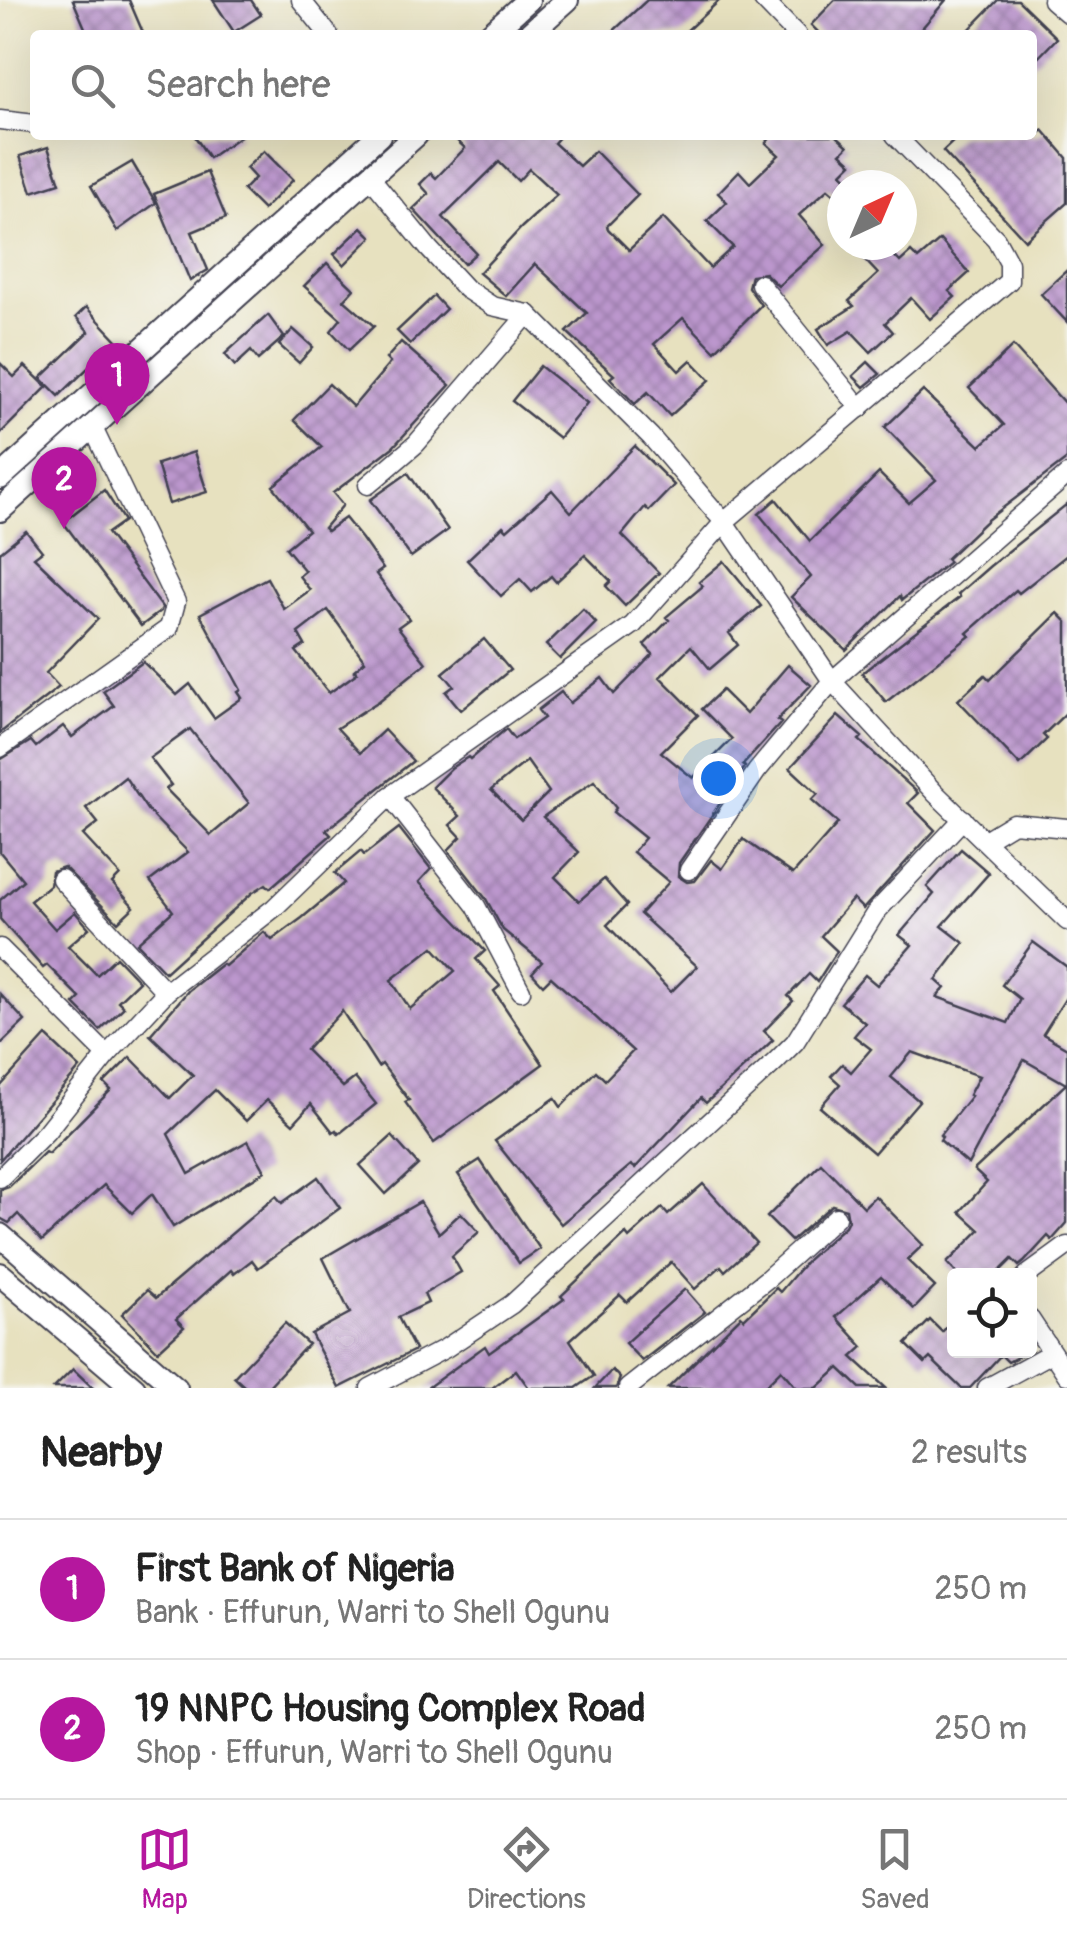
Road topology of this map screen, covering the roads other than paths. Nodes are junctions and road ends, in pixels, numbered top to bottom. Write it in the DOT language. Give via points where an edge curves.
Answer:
graph roads {
  1 [pos="300,0"];
  2 [pos="528,0"];
  3 [pos="567,0"];
  4 [pos="763,0"];
  5 [pos="1052,0"];
  6 [pos="1067,13"];
  7 [pos="325,30"];
  8 [pos="495,30"];
  9 [pos="534,30"];
  10 [pos="792,30"];
  11 [pos="0,120"];
  12 [pos="30,123"];
  13 [pos="373,140"];
  14 [pos="411,140"];
  15 [pos="899,140"];
  16 [pos="370,178"];
  17 [pos="760,284"];
  18 [pos="528,314"];
  19 [pos="860,408"];
  20 [pos="92,426"];
  21 [pos="1067,475"];
  22 [pos="0,478"];
  23 [pos="368,485"];
  24 [pos="0,510"];
  25 [pos="724,522"];
  26 [pos="832,681"];
  27 [pos="0,748"];
  28 [pos="390,796"];
  29 [pos="964,818"];
  30 [pos="1067,828"];
  31 [pos="985,840"];
  32 [pos="689,870"];
  33 [pos="61,879"];
  34 [pos="1067,921"];
  35 [pos="0,948"];
  36 [pos="521,991"];
  37 [pos="166,992"];
  38 [pos="106,1055"];
  39 [pos="0,1178"];
  40 [pos="836,1217"];
  41 [pos="0,1235"];
  42 [pos="1067,1246"];
  43 [pos="1037,1268"];
  44 [pos="0,1274"];
  45 [pos="1037,1331"];
  46 [pos="1051,1353"];
  47 [pos="1067,1375"];
  48 [pos="134,1388"];
  49 [pos="176,1388"];
  50 [pos="370,1388"];
  51 [pos="628,1388"];
  52 [pos="986,1388"];
  1 -- 7 [label="street"];
  2 -- 8 [label="street"];
  3 -- 9 [label="street"];
  4 -- 10 [label="street"];
  5 -- 6 [label="street"];
  11 -- 12 [label="street"];
  13 -- 22 [label="street"];
  14 -- 16 [label="street"];
  15 -- 19 [label="street" via="996,240 1009,263 1009,281"];
  16 -- 18 [label="street" via="466,289 492,306"];
  16 -- 20 [label="street"];
  17 -- 19 [label="street"];
  18 -- 23 [label="street" via="416,444"];
  18 -- 25 [label="street" via="651,437"];
  19 -- 25 [label="street"];
  20 -- 24 [label="street"];
  20 -- 27 [label="street" via="176,602 174,616 169,628"];
  21 -- 26 [label="street"];
  25 -- 26 [label="street"];
  25 -- 28 [label="street" via="633,625"];
  26 -- 29 [label="street"];
  26 -- 32 [label="street"];
  28 -- 36 [label="street" via="476,906"];
  28 -- 37 [label="street" via="274,908"];
  29 -- 31 [label="street"];
  29 -- 50 [label="street" via="876,912 795,1042 775,1062 512,1304"];
  30 -- 31 [label="street" via="1013,823"];
  31 -- 34 [label="street"];
  33 -- 37 [label="street"];
  35 -- 38 [label="street"];
  37 -- 38 [label="street"];
  38 -- 39 [label="street"];
  40 -- 51 [label="street"];
  41 -- 49 [label="street"];
  42 -- 43 [label="street"];
  44 -- 48 [label="street"];
  45 -- 46 [label="street"];
  46 -- 47 [label="street"];
  46 -- 52 [label="street"];
}
